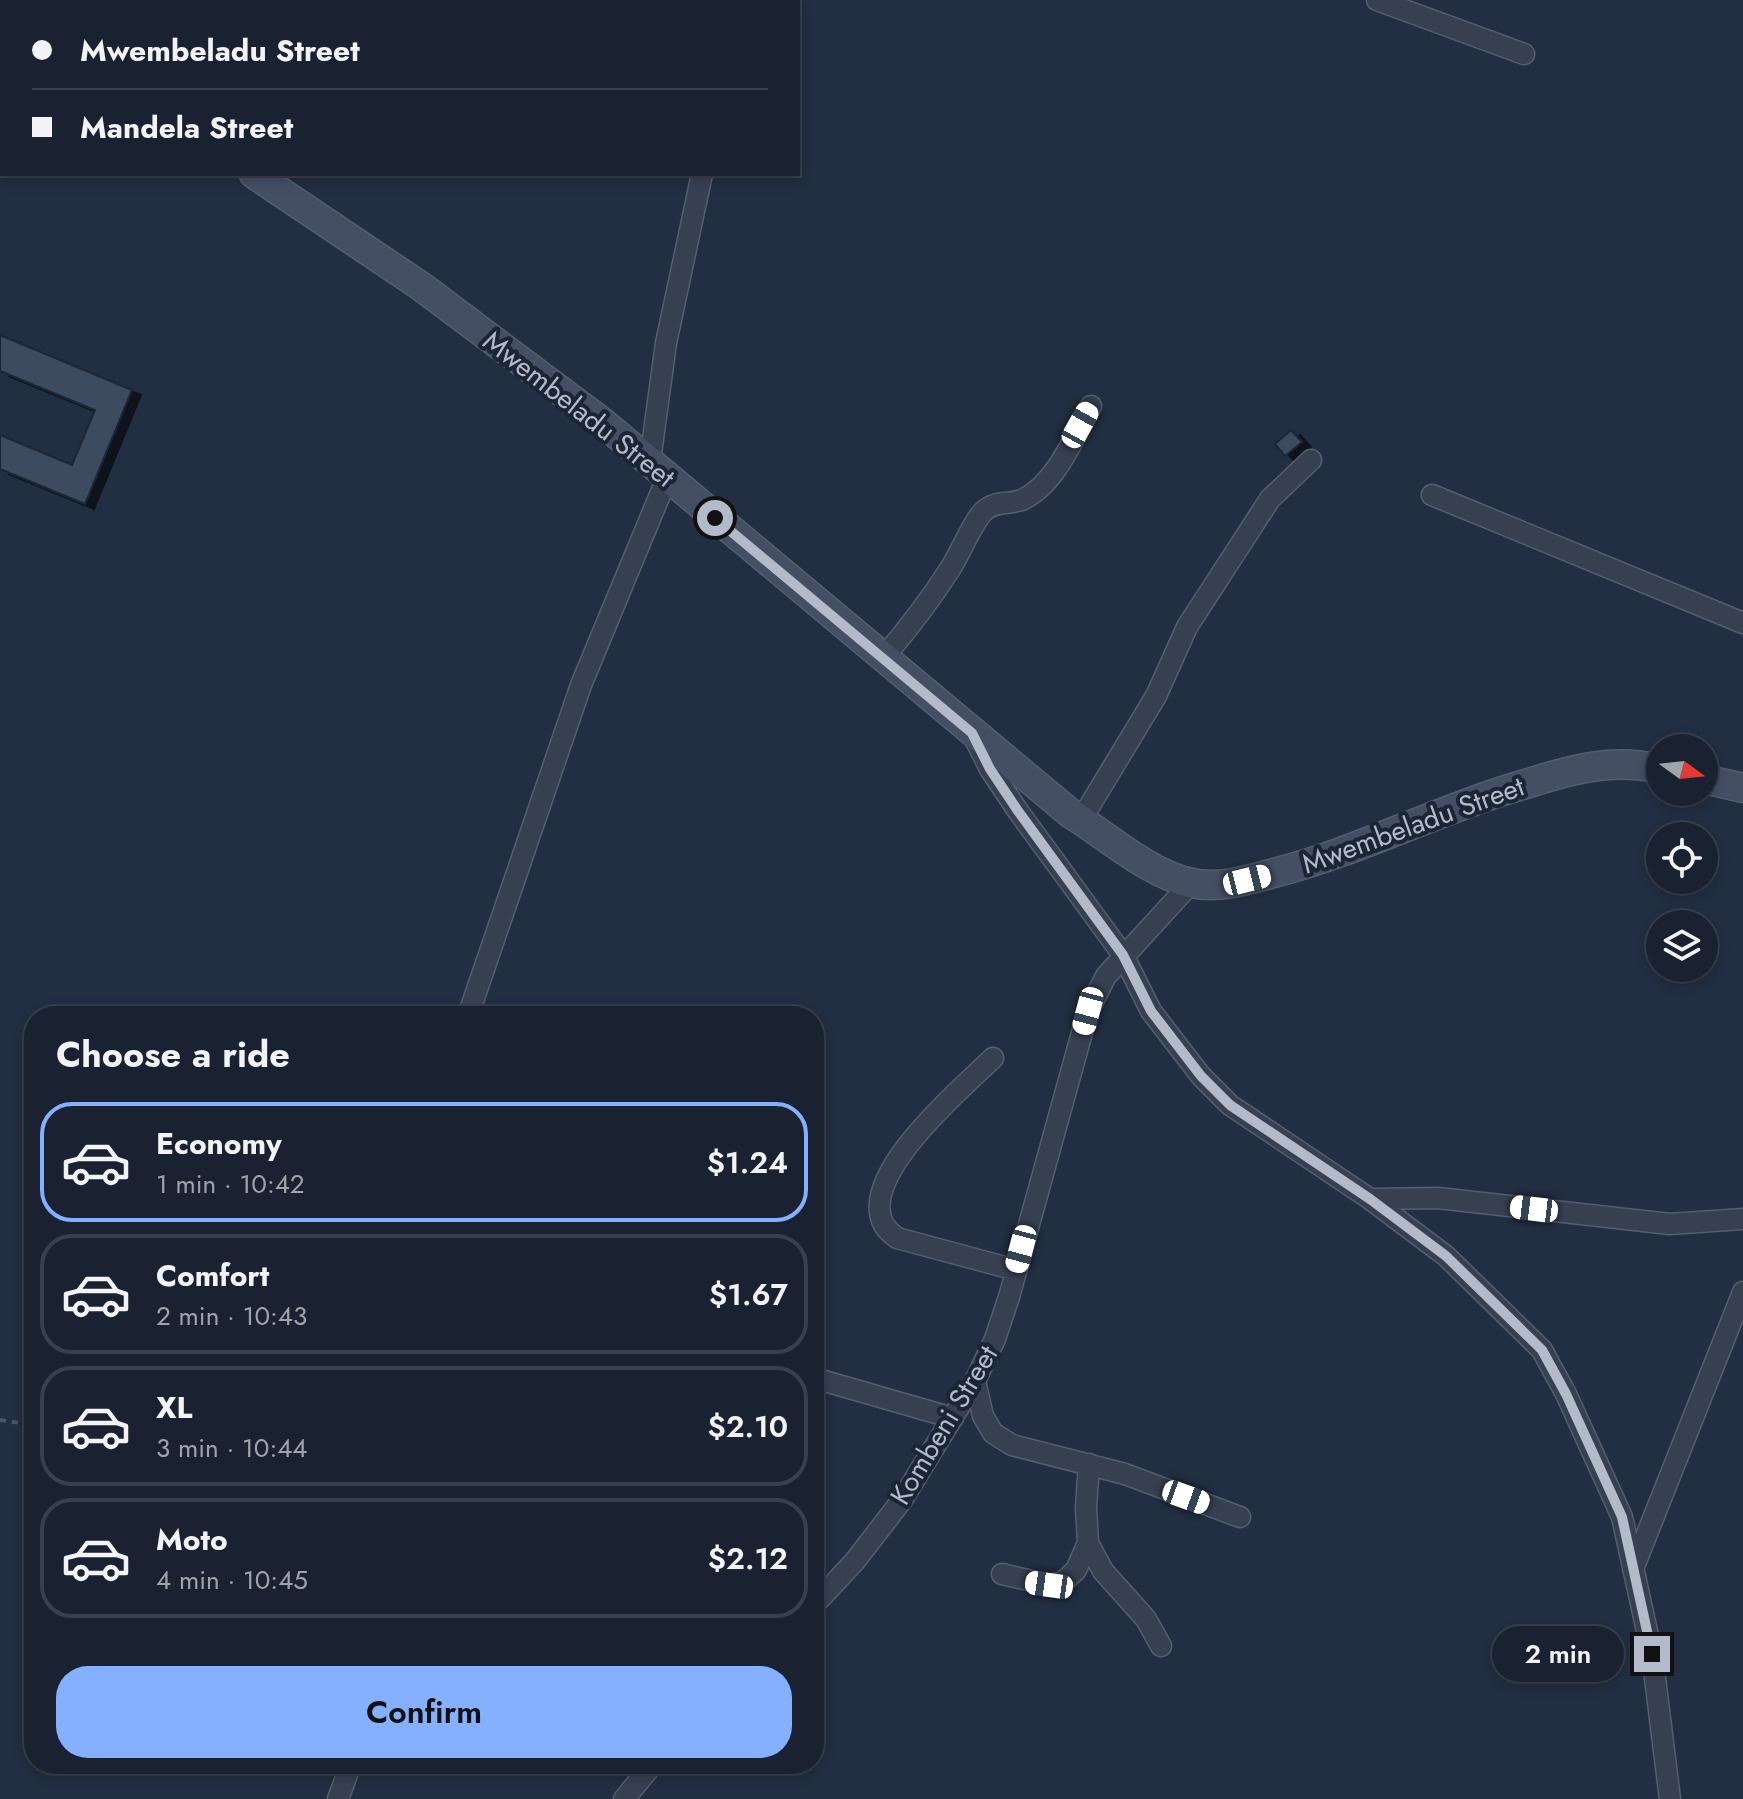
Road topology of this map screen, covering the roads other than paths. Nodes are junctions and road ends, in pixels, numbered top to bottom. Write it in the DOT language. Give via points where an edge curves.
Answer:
graph roads {
  1 [pos="1377,0"];
  2 [pos="1524,54"];
  3 [pos="257,176"];
  4 [pos="702,176"];
  5 [pos="1091,406"];
  6 [pos="1311,460"];
  7 [pos="659,470"];
  8 [pos="1432,495"];
  9 [pos="1743,623"];
  10 [pos="884,657"];
  11 [pos="972,733"];
  12 [pos="1646,767"];
  13 [pos="1718,782"];
  14 [pos="1743,788"];
  15 [pos="1081,820"];
  16 [pos="1191,883"];
  17 [pos="1123,955"];
  18 [pos="471,1006"];
  19 [pos="993,1058"];
  20 [pos="1370,1199"];
  21 [pos="1743,1219"];
  22 [pos="1016,1270"];
  23 [pos="1743,1292"];
  24 [pos="824,1381"];
  25 [pos="975,1381"];
  26 [pos="953,1418"];
  27 [pos="1089,1464"];
  28 [pos="1240,1517"];
  29 [pos="1088,1543"];
  30 [pos="1633,1569"];
  31 [pos="1002,1574"];
  32 [pos="824,1594"];
  33 [pos="1161,1646"];
  34 [pos="347,1774"];
  35 [pos="645,1774"];
  36 [pos="338,1799"];
  37 [pos="624,1799"];
  38 [pos="1670,1799"];
  1 -- 2 [label="street"];
  3 -- 7 [label="street, Mwembeladu Street" via="422,287"];
  4 -- 7 [label="street" via="666,343"];
  5 -- 10 [label="street" via="1037,491 984,510 917,619"];
  6 -- 15 [label="street" via="1270,499 1187,627 1156,696"];
  7 -- 10 [label="street, Mwembeladu Street"];
  7 -- 18 [label="street"];
  8 -- 9 [label="street"];
  10 -- 11 [label="street, Mwembeladu Street"];
  11 -- 15 [label="street, Mwembeladu Street"];
  11 -- 17 [label="street" via="1018,811"];
  12 -- 16 [label="street, Mwembeladu Street" via="1617,763 1581,767 1495,792 1295,868 1218,885"];
  13 -- 14 [label="street"];
  15 -- 16 [label="street, Mwembeladu Street" via="1149,866"];
  16 -- 17 [label="street, Kombeni Street"];
  17 -- 20 [label="street" via="1151,1011 1230,1105"];
  17 -- 22 [label="street, Kombeni Street" via="1088,1011"];
  19 -- 22 [label="street" via="899,1155 879,1203 884,1226 897,1238"];
  20 -- 21 [label="street" via="1438,1198 1670,1224"];
  20 -- 30 [label="street" via="1446,1256 1542,1350 1622,1517"];
  22 -- 25 [label="street, Kombeni Street" via="995,1339"];
  23 -- 30 [label="street"];
  24 -- 26 [label="street"];
  25 -- 26 [label="street, Kombeni Street"];
  25 -- 27 [label="street" via="993,1433 1012,1445"];
  26 -- 32 [label="street, Kombeni Street" via="902,1500"];
  27 -- 28 [label="street"];
  27 -- 29 [label="street"];
  29 -- 31 [label="street" via="1076,1570 1063,1582 1049,1585"];
  29 -- 33 [label="street"];
  30 -- 38 [label="street" via="1652,1654"];
  34 -- 36 [label="street"];
  35 -- 37 [label="street"];
}
